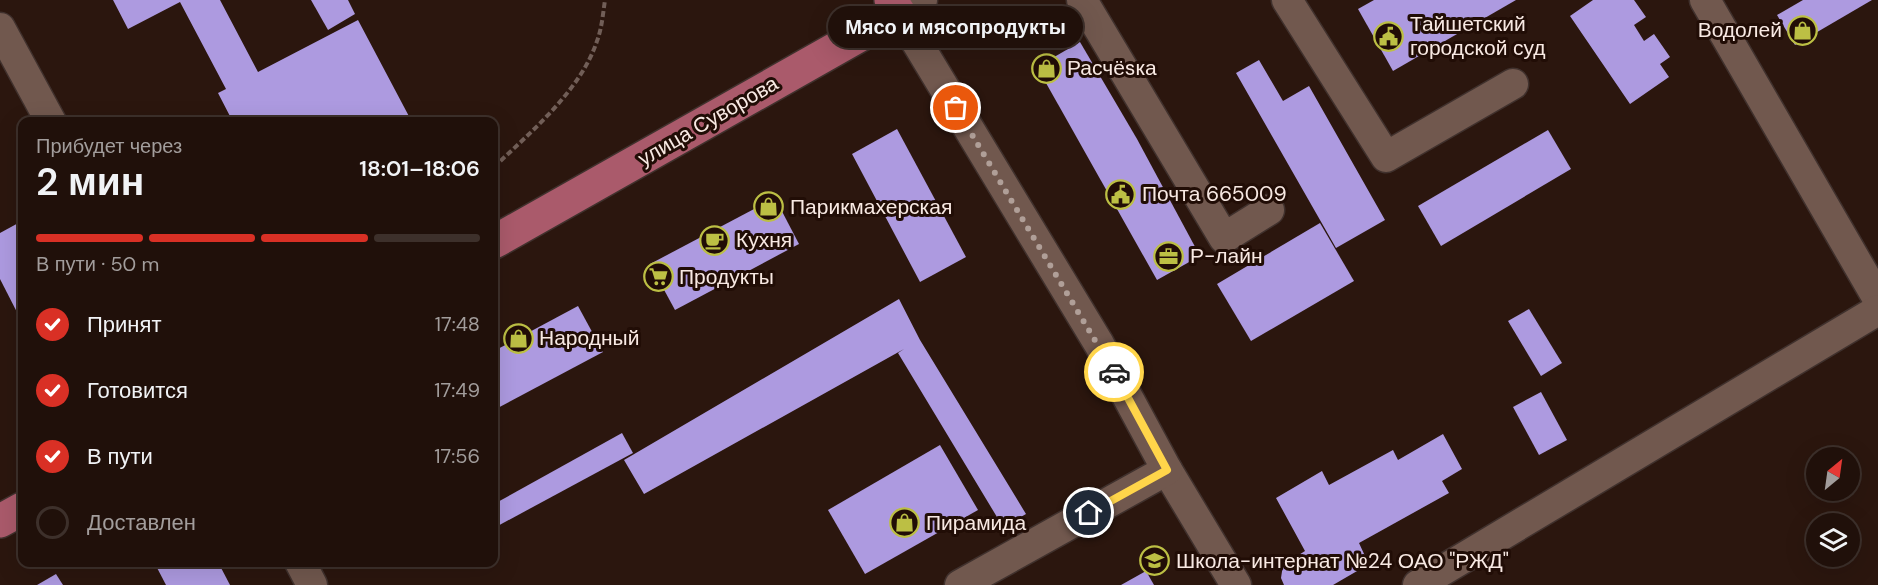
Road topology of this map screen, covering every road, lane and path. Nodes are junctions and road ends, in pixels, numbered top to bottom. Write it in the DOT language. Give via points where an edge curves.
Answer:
graph roads {
  1 [pos="605,0"];
  2 [pos="1082,0"];
  3 [pos="1287,0"];
  4 [pos="1705,0"];
  5 [pos="904,4"];
  6 [pos="0,28"];
  7 [pos="1513,84"];
  8 [pos="48,117"];
  9 [pos="498,163"];
  10 [pos="1269,210"];
  11 [pos="498,240"];
  12 [pos="1878,299"];
  13 [pos="1878,310"];
  14 [pos="1167,470"];
  15 [pos="18,511"];
  16 [pos="0,521"];
  17 [pos="303,567"];
  18 [pos="312,585"];
  19 [pos="960,585"];
  20 [pos="1236,585"];
  21 [pos="1418,585"];
  1 -- 9 [label="path" via="598,40 581,76"];
  2 -- 10 [label="street" via="1224,238"];
  3 -- 7 [label="street" via="1386,157"];
  4 -- 12 [label="street"];
  5 -- 11 [label="main road, улица Суворова"];
  5 -- 14 [label="street"];
  6 -- 8 [label="street"];
  13 -- 21 [label="street"];
  14 -- 19 [label="street"];
  14 -- 20 [label="street"];
  15 -- 16 [label="main road"];
  17 -- 18 [label="street"];
}
